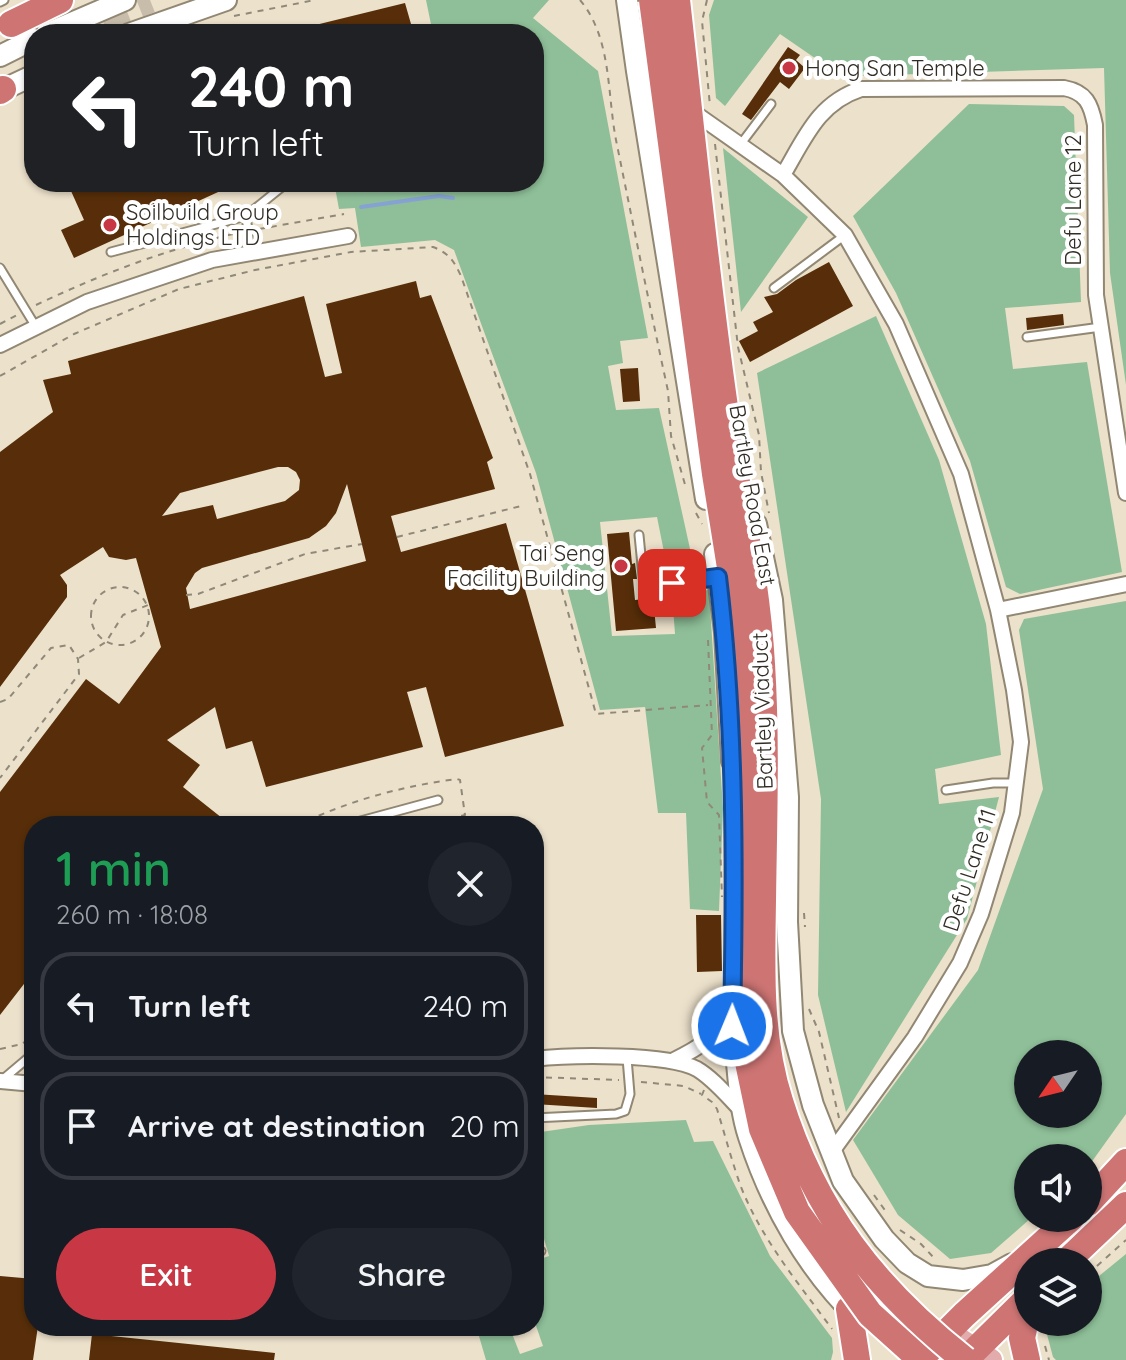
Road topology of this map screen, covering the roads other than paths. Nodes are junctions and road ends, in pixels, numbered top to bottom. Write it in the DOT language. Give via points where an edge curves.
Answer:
graph roads {
  1 [pos="60,0"];
  2 [pos="125,0"];
  3 [pos="616,0"];
  4 [pos="652,0"];
  5 [pos="677,0"];
  6 [pos="686,0"];
  7 [pos="226,9"];
  8 [pos="629,10"];
  9 [pos="98,11"];
  10 [pos="69,24"];
  11 [pos="119,24"];
  12 [pos="168,24"];
  13 [pos="10,30"];
  14 [pos="24,80"];
  15 [pos="1,90"];
  16 [pos="771,104"];
  17 [pos="709,128"];
  18 [pos="740,145"];
  19 [pos="783,175"];
  20 [pos="276,192"];
  21 [pos="246,216"];
  22 [pos="845,235"];
  23 [pos="348,236"];
  24 [pos="111,252"];
  25 [pos="251,253"];
  26 [pos="0,268"];
  27 [pos="774,288"];
  28 [pos="36,327"];
  29 [pos="1101,327"];
  30 [pos="727,335"];
  31 [pos="680,336"];
  32 [pos="1027,337"];
  33 [pos="0,345"];
  34 [pos="1120,410"];
  35 [pos="1126,493"];
  36 [pos="639,535"];
  37 [pos="663,561"];
  38 [pos="718,577"];
  39 [pos="672,583"];
  40 [pos="1126,584"];
  41 [pos="998,610"];
  42 [pos="730,721"];
  43 [pos="782,723"];
  44 [pos="1016,783"];
  45 [pos="946,790"];
  46 [pos="438,800"];
  47 [pos="379,816"];
  48 [pos="733,1013"];
  49 [pos="796,1043"];
  50 [pos="735,1048"];
  51 [pos="627,1058"];
  52 [pos="544,1059"];
  53 [pos="674,1060"];
  54 [pos="24,1061"];
  55 [pos="0,1081"];
  56 [pos="24,1083"];
  57 [pos="744,1112"];
  58 [pos="544,1118"];
  59 [pos="837,1145"];
  60 [pos="1126,1162"];
  61 [pos="1102,1188"];
  62 [pos="1126,1205"];
  63 [pos="1055,1232"];
  64 [pos="1036,1248"];
  65 [pos="1081,1248"];
  66 [pos="1014,1263"];
  67 [pos="1014,1268"];
  68 [pos="849,1309"];
  69 [pos="1014,1313"];
  70 [pos="947,1331"];
  71 [pos="1022,1336"];
  72 [pos="974,1357"];
  73 [pos="857,1360"];
  74 [pos="903,1360"];
  75 [pos="920,1360"];
  76 [pos="1027,1360"];
  1 -- 13 [label="highway"];
  2 -- 9 [label="main road"];
  3 -- 8 [label="main road"];
  4 -- 75 [label="highway, Bartley Viaduct, bridge" via="738,620 744,807 740,1024 762,1129 797,1212 870,1314"];
  5 -- 72 [label="highway, Bartley Viaduct, bridge" via="719,364 758,612 765,727 762,971 770,1064 804,1165 843,1235 914,1318"];
  6 -- 17 [label="main road, Bartley Road East"];
  7 -- 12 [label="main road"];
  8 -- 31 [label="main road, Bartley Road East"];
  9 -- 10 [label="main road"];
  9 -- 11 [label="main road" via="108,12"];
  14 -- 15 [label="main road"];
  16 -- 18 [label="lane"];
  17 -- 18 [label="street"];
  17 -- 30 [label="main road, Bartley Road East"];
  18 -- 19 [label="street"];
  19 -- 22 [label="street"];
  19 -- 29 [label="street, Defu Lane 12" via="826,107 861,89 1075,90 1092,106 1095,125 1094,256"];
  20 -- 21 [label="lane"];
  21 -- 24 [label="lane"];
  21 -- 25 [label="lane"];
  22 -- 27 [label="lane"];
  22 -- 41 [label="street" via="896,324 961,474"];
  23 -- 25 [label="street"];
  25 -- 28 [label="street" via="212,260 108,295"];
  26 -- 28 [label="lane"];
  28 -- 33 [label="street"];
  29 -- 32 [label="lane"];
  29 -- 34 [label="street, Defu Lane 12"];
  30 -- 31 [label="main road" via="715,348 704,350"];
  30 -- 43 [label="main road, Bartley Road East" via="745,471 772,600"];
  31 -- 38 [label="main road, Bartley Road East"];
  34 -- 35 [label="street, Defu Lane 12"];
  36 -- 39 [label="lane" via="644,586"];
  37 -- 39 [label="lane" via="669,560"];
  38 -- 39 [label="lane"];
  38 -- 42 [label="main road, Bartley Road East"];
  40 -- 41 [label="street"];
  41 -- 44 [label="street, Defu Lane 11" via="1021,742"];
  42 -- 43 [label="main road" via="738,707 754,700 767,705"];
  42 -- 48 [label="main road, Bartley Road East"];
  43 -- 49 [label="main road, Bartley Road East"];
  44 -- 45 [label="lane"];
  44 -- 59 [label="street, Defu Lane 11" via="981,914 960,963 915,1037"];
  46 -- 47 [label="lane"];
  48 -- 50 [label="main road, Bartley Road East"];
  48 -- 53 [label="street" via="701,1047"];
  49 -- 50 [label="main road" via="778,1040"];
  49 -- 59 [label="main road, Bartley Road East" via="813,1105"];
  50 -- 57 [label="main road, Bartley Road East"];
  51 -- 52 [label="street"];
  51 -- 53 [label="street"];
  51 -- 58 [label="lane" via="630,1094 625,1111"];
  53 -- 57 [label="street" via="698,1070"];
  54 -- 55 [label="lane"];
  55 -- 56 [label="street"];
  57 -- 68 [label="main road, Bartley Road East" via="749,1137 787,1226"];
  59 -- 66 [label="main road, Bartley Road East" via="843,1181 907,1263 928,1276 963,1280 992,1275"];
  60 -- 61 [label="highway"];
  62 -- 65 [label="highway"];
  63 -- 64 [label="highway"];
  67 -- 70 [label="highway"];
  68 -- 73 [label="highway"];
  68 -- 74 [label="main road, Bartley Road East"];
  69 -- 72 [label="highway"];
  70 -- 72 [label="main road"];
  70 -- 75 [label="highway"];
  71 -- 76 [label="highway"];
}
